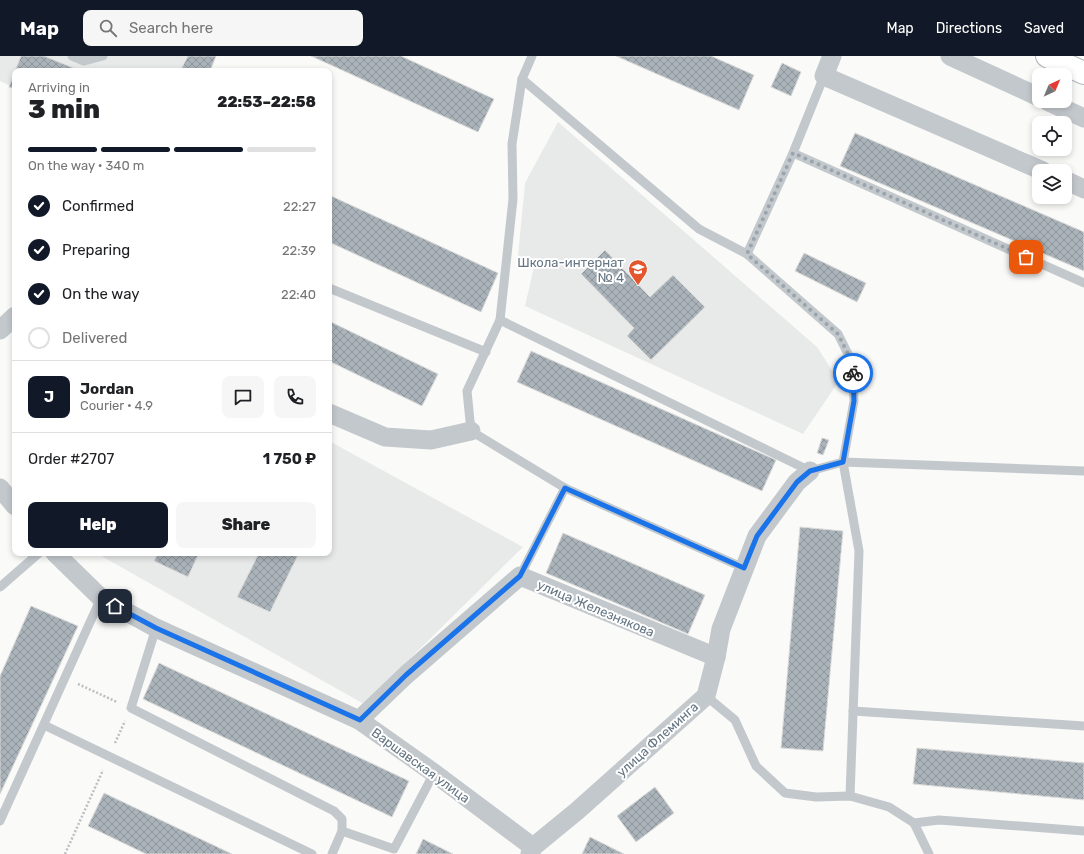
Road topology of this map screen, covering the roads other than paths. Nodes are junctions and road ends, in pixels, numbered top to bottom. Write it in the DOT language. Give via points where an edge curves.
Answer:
graph roads {
  1 [pos="72,56"];
  2 [pos="103,56"];
  3 [pos="532,56"];
  4 [pos="832,56"];
  5 [pos="950,56"];
  6 [pos="1047,56"];
  7 [pos="1084,73"];
  8 [pos="824,76"];
  9 [pos="522,79"];
  10 [pos="1032,94"];
  11 [pos="1062,108"];
  12 [pos="1084,118"];
  13 [pos="793,153"];
  14 [pos="1032,166"];
  15 [pos="1072,183"];
  16 [pos="1084,189"];
  17 [pos="747,254"];
  18 [pos="1084,283"];
  19 [pos="332,289"];
  20 [pos="12,319"];
  21 [pos="500,320"];
  22 [pos="0,330"];
  23 [pos="486,352"];
  24 [pos="332,415"];
  25 [pos="471,431"];
  26 [pos="843,462"];
  27 [pos="810,471"];
  28 [pos="1084,471"];
  29 [pos="0,488"];
  30 [pos="565,488"];
  31 [pos="12,502"];
  32 [pos="36,556"];
  33 [pos="58,556"];
  34 [pos="744,568"];
  35 [pos="520,576"];
  36 [pos="0,587"];
  37 [pos="101,598"];
  38 [pos="156,628"];
  39 [pos="716,657"];
  40 [pos="706,696"];
  41 [pos="853,711"];
  42 [pos="360,720"];
  43 [pos="44,725"];
  44 [pos="1084,726"];
  45 [pos="434,773"];
  46 [pos="850,796"];
  47 [pos="0,821"];
  48 [pos="914,823"];
  49 [pos="342,831"];
  50 [pos="1084,831"];
  51 [pos="531,851"];
  52 [pos="312,854"];
  53 [pos="332,854"];
  54 [pos="929,854"];
  1 -- 2 [label="lane" via="84,61"];
  3 -- 9 [label="lane"];
  4 -- 8 [label="street"];
  5 -- 10 [label="street"];
  6 -- 7 [label="street"];
  8 -- 13 [label="lane"];
  8 -- 14 [label="street"];
  9 -- 17 [label="lane" via="698,229"];
  9 -- 21 [label="lane" via="512,144 513,199"];
  11 -- 12 [label="street"];
  13 -- 17 [label="lane"];
  13 -- 18 [label="lane"];
  15 -- 16 [label="street"];
  17 -- 26 [label="lane" via="838,334 852,362 854,401"];
  19 -- 23 [label="lane"];
  20 -- 22 [label="street"];
  21 -- 23 [label="lane"];
  21 -- 27 [label="lane"];
  23 -- 25 [label="lane" via="467,391"];
  24 -- 25 [label="street" via="385,437 431,440"];
  25 -- 30 [label="lane"];
  26 -- 27 [label="lane"];
  26 -- 28 [label="lane"];
  26 -- 41 [label="lane" via="859,551"];
  27 -- 34 [label="street, улица Флеминга" via="797,482 757,536"];
  29 -- 31 [label="street"];
  30 -- 34 [label="lane"];
  30 -- 35 [label="lane"];
  32 -- 36 [label="lane"];
  33 -- 37 [label="street, Варшавская улица"];
  34 -- 39 [label="street, улица Флеминга" via="721,629"];
  35 -- 39 [label="street, улица Железнякова"];
  35 -- 42 [label="street, улица Железнякова" via="406,675"];
  37 -- 38 [label="street, Варшавская улица"];
  37 -- 43 [label="lane"];
  38 -- 42 [label="street, Варшавская улица"];
  38 -- 49 [label="lane" via="131,708 334,811 342,819"];
  39 -- 40 [label="street, улица Флеминга"];
  40 -- 46 [label="lane" via="735,720 756,766 785,792 816,797"];
  40 -- 51 [label="street, улица Флеминга"];
  41 -- 44 [label="lane"];
  41 -- 46 [label="lane"];
  42 -- 45 [label="street, Варшавская улица"];
  43 -- 47 [label="lane"];
  43 -- 52 [label="lane"];
  45 -- 49 [label="lane" via="394,849"];
  45 -- 51 [label="street, Варшавская улица"];
  46 -- 48 [label="lane" via="889,807"];
  48 -- 50 [label="lane" via="939,820"];
  48 -- 54 [label="lane"];
  49 -- 53 [label="lane"];
}
